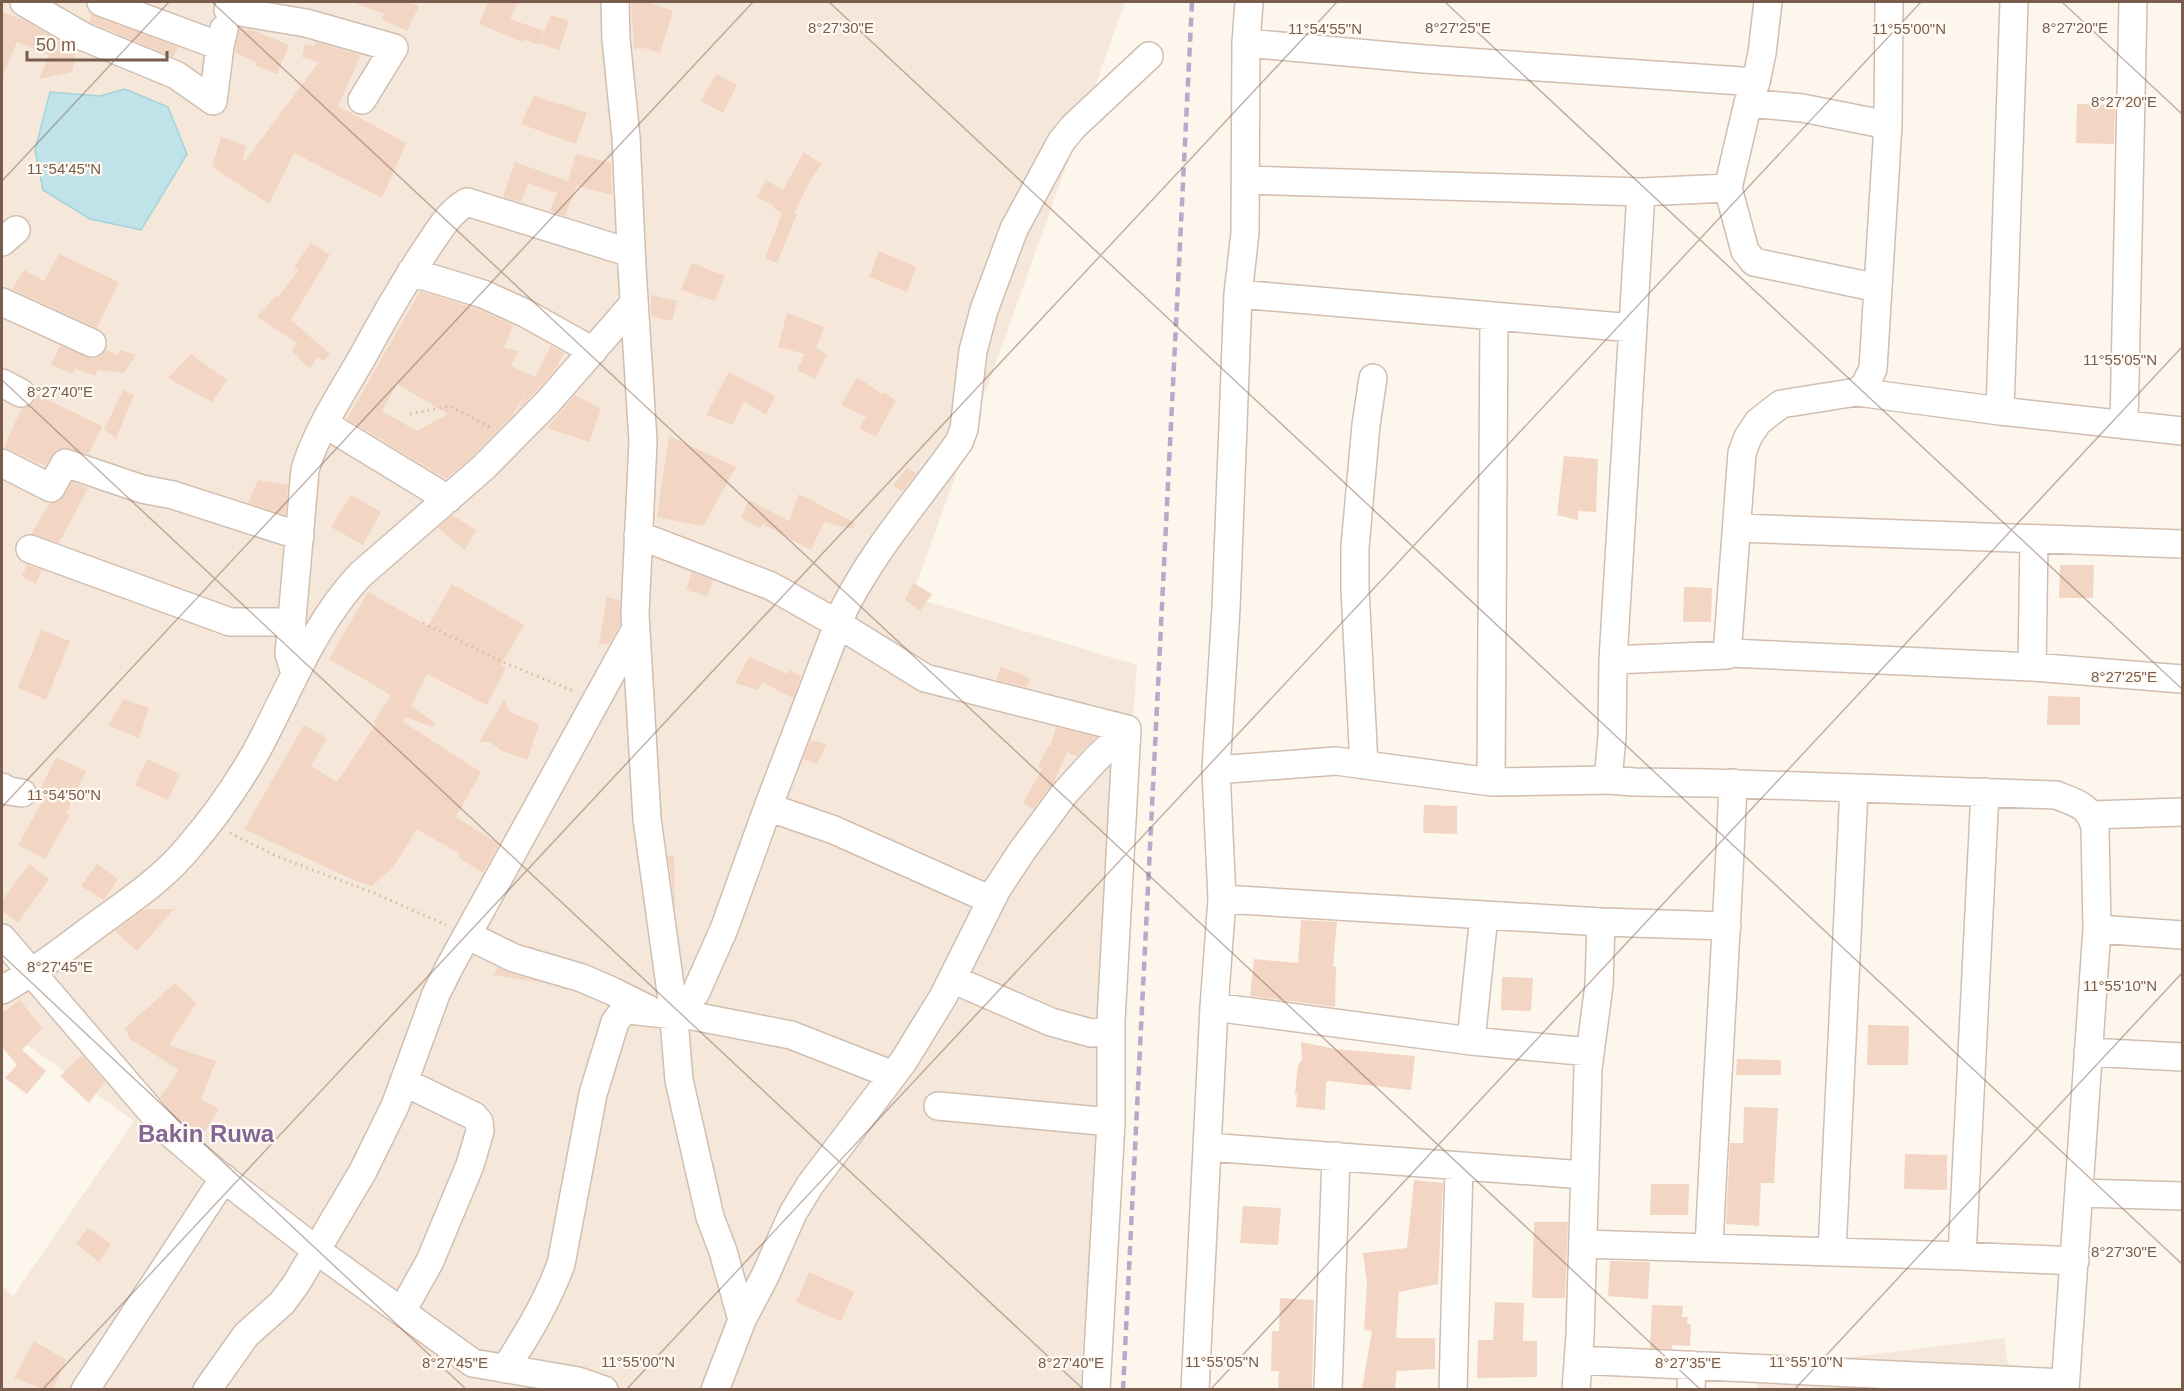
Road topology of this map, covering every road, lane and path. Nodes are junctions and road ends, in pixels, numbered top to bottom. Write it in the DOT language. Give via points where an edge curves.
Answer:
graph roads {
  1 [pos="24,2"];
  2 [pos="101,2"];
  3 [pos="615,2"];
  4 [pos="1250,2"];
  5 [pos="1768,2"];
  6 [pos="1889,2"];
  7 [pos="2014,2"];
  8 [pos="2133,2"];
  9 [pos="230,6"];
  10 [pos="1246,43"];
  11 [pos="220,46"];
  12 [pos="1149,56"];
  13 [pos="1752,92"];
  14 [pos="362,100"];
  15 [pos="1888,125"];
  16 [pos="1246,180"];
  17 [pos="1728,188"];
  18 [pos="1641,192"];
  19 [pos="631,253"];
  20 [pos="411,272"];
  21 [pos="1878,288"];
  22 [pos="1238,294"];
  23 [pos="2,302"];
  24 [pos="634,303"];
  25 [pos="1494,316"];
  26 [pos="1633,328"];
  27 [pos="92,343"];
  28 [pos="593,351"];
  29 [pos="1373,378"];
  30 [pos="1857,392"];
  31 [pos="2000,411"];
  32 [pos="410,414"];
  33 [pos="325,424"];
  34 [pos="2124,425"];
  35 [pos="2182,431"];
  36 [pos="511,440"];
  37 [pos="2,463"];
  38 [pos="448,499"];
  39 [pos="1737,528"];
  40 [pos="638,535"];
  41 [pos="300,536"];
  42 [pos="2034,538"];
  43 [pos="2182,544"];
  44 [pos="30,549"];
  45 [pos="291,622"];
  46 [pos="423,622"];
  47 [pos="838,624"];
  48 [pos="635,630"];
  49 [pos="1727,656"];
  50 [pos="1613,660"];
  51 [pos="2032,667"];
  52 [pos="295,673"];
  53 [pos="2182,679"];
  54 [pos="598,700"];
  55 [pos="1127,729"];
  56 [pos="1364,765"];
  57 [pos="1216,770"];
  58 [pos="1608,780"];
  59 [pos="1491,782"];
  60 [pos="1732,783"];
  61 [pos="1854,788"];
  62 [pos="1985,792"];
  63 [pos="768,807"];
  64 [pos="2182,812"];
  65 [pos="2092,815"];
  66 [pos="230,833"];
  67 [pos="1222,899"];
  68 [pos="991,900"];
  69 [pos="1484,915"];
  70 [pos="1601,922"];
  71 [pos="1727,926"];
  72 [pos="2097,929"];
  73 [pos="467,934"];
  74 [pos="2182,935"];
  75 [pos="2,938"];
  76 [pos="33,973"];
  77 [pos="952,979"];
  78 [pos="2,990"];
  79 [pos="1214,1006"];
  80 [pos="668,1013"];
  81 [pos="1111,1031"];
  82 [pos="1471,1041"];
  83 [pos="1590,1052"];
  84 [pos="2088,1052"];
  85 [pos="2182,1057"];
  86 [pos="893,1075"];
  87 [pos="404,1082"];
  88 [pos="938,1106"];
  89 [pos="1111,1122"];
  90 [pos="1207,1147"];
  91 [pos="1336,1156"];
  92 [pos="1460,1166"];
  93 [pos="1584,1175"];
  94 [pos="224,1178"];
  95 [pos="2080,1192"];
  96 [pos="2182,1196"];
  97 [pos="1583,1244"];
  98 [pos="1709,1248"];
  99 [pos="316,1250"];
  100 [pos="1832,1252"];
  101 [pos="1962,1256"];
  102 [pos="2075,1261"];
  103 [pos="402,1311"];
  104 [pos="742,1320"];
  105 [pos="1578,1360"];
  106 [pos="505,1369"];
  107 [pos="1691,1377"];
  108 [pos="1823,1381"];
  109 [pos="1959,1384"];
  110 [pos="2065,1386"];
  111 [pos="85,1389"];
  112 [pos="207,1389"];
  113 [pos="604,1389"];
  114 [pos="715,1389"];
  115 [pos="1096,1389"];
  116 [pos="1195,1389"];
  117 [pos="1328,1389"];
  118 [pos="1453,1389"];
  119 [pos="1576,1389"];
  1 -- 11 [label="street" via="84,37 176,75 213,101"];
  2 -- 11 [label="street"];
  3 -- 19 [label="street"];
  4 -- 10 [label="street"];
  5 -- 13 [label="street" via="1762,53"];
  6 -- 15 [label="street"];
  7 -- 31 [label="street"];
  8 -- 34 [label="street"];
  9 -- 11 [label="street"];
  9 -- 14 [label="street" via="394,48"];
  10 -- 13 [label="street"];
  10 -- 16 [label="street"];
  12 -- 47 [label="street" via="1073,127 1043,175 1014,229 984,310 974,351 964,429 874,558"];
  13 -- 15 [label="street" via="1802,108"];
  13 -- 17 [label="street"];
  15 -- 21 [label="street"];
  16 -- 18 [label="street"];
  16 -- 22 [label="street"];
  17 -- 18 [label="street"];
  17 -- 21 [label="street" via="1746,251 1754,262"];
  18 -- 26 [label="street"];
  19 -- 20 [label="street" via="467,202 447,220"];
  19 -- 24 [label="street"];
  20 -- 28 [label="street" via="483,294"];
  20 -- 33 [label="street"];
  21 -- 30 [label="street" via="1873,369"];
  22 -- 25 [label="street"];
  22 -- 57 [label="street"];
  23 -- 27 [label="street"];
  24 -- 28 [label="street"];
  24 -- 40 [label="street" via="643,441"];
  25 -- 26 [label="street"];
  25 -- 59 [label="street"];
  26 -- 50 [label="street"];
  28 -- 36 [label="street"];
  29 -- 56 [label="street" via="1355,547"];
  30 -- 31 [label="street"];
  30 -- 39 [label="street" via="1781,404 1758,422 1742,453"];
  31 -- 34 [label="street"];
  32 -- 36 [label="path" via="450,406"];
  33 -- 38 [label="street"];
  33 -- 41 [label="street" via="305,470"];
  34 -- 35 [label="street"];
  36 -- 38 [label="street"];
  37 -- 41 [label="street" via="51,488 65,463"];
  38 -- 52 [label="street" via="342,594"];
  39 -- 42 [label="street"];
  39 -- 49 [label="street"];
  40 -- 47 [label="street" via="771,586"];
  40 -- 48 [label="street"];
  41 -- 45 [label="street"];
  42 -- 43 [label="street"];
  42 -- 51 [label="street"];
  44 -- 45 [label="street" via="230,622"];
  45 -- 52 [label="street" via="289,654"];
  46 -- 54 [label="path" via="537,678"];
  47 -- 55 [label="street" via="924,678"];
  47 -- 63 [label="street"];
  48 -- 54 [label="street"];
  48 -- 80 [label="street" via="647,819"];
  49 -- 50 [label="street"];
  49 -- 51 [label="street" via="1731,653"];
  50 -- 58 [label="street"];
  51 -- 53 [label="street"];
  52 -- 76 [label="street" via="256,751 189,848 152,884"];
  54 -- 73 [label="street"];
  55 -- 68 [label="street" via="1064,794"];
  55 -- 81 [label="street"];
  56 -- 57 [label="street" via="1336,761"];
  56 -- 59 [label="street"];
  57 -- 67 [label="street"];
  58 -- 59 [label="street"];
  58 -- 60 [label="street"];
  60 -- 61 [label="street"];
  60 -- 71 [label="street"];
  61 -- 62 [label="street"];
  61 -- 100 [label="street"];
  62 -- 65 [label="street" via="2056,795 2082,806"];
  62 -- 101 [label="street"];
  63 -- 68 [label="street" via="834,830"];
  63 -- 80 [label="street" via="724,929 696,992 686,1006"];
  64 -- 65 [label="street"];
  65 -- 72 [label="street"];
  66 -- 73 [label="path" via="281,858"];
  67 -- 69 [label="street"];
  67 -- 79 [label="street"];
  68 -- 77 [label="street"];
  69 -- 70 [label="street"];
  69 -- 82 [label="street"];
  70 -- 71 [label="street"];
  70 -- 83 [label="street" via="1599,985"];
  71 -- 98 [label="street"];
  72 -- 74 [label="street"];
  72 -- 84 [label="street"];
  73 -- 80 [label="street" via="514,958 582,978"];
  73 -- 87 [label="street" via="436,994"];
  75 -- 76 [label="street"];
  76 -- 78 [label="street"];
  76 -- 94 [label="street" via="168,1131"];
  77 -- 81 [label="street" via="1051,1022 1091,1033"];
  77 -- 86 [label="street"];
  79 -- 82 [label="street"];
  79 -- 90 [label="street"];
  80 -- 86 [label="street" via="791,1035"];
  80 -- 104 [label="street" via="710,1217"];
  80 -- 106 [label="street" via="629,1010 615,1022 593,1094 561,1264 530,1332"];
  81 -- 89 [label="street"];
  82 -- 83 [label="street"];
  83 -- 93 [label="street"];
  84 -- 85 [label="street"];
  84 -- 95 [label="street"];
  86 -- 104 [label="street" via="810,1185"];
  87 -- 99 [label="street" via="362,1173"];
  87 -- 103 [label="street" via="474,1116 480,1131 430,1261"];
  88 -- 89 [label="street"];
  89 -- 115 [label="street"];
  90 -- 91 [label="street"];
  90 -- 116 [label="street"];
  91 -- 92 [label="street"];
  91 -- 117 [label="street"];
  92 -- 93 [label="street"];
  92 -- 118 [label="street"];
  93 -- 97 [label="street"];
  94 -- 99 [label="street"];
  94 -- 111 [label="street"];
  95 -- 96 [label="street"];
  95 -- 102 [label="street"];
  97 -- 98 [label="street"];
  97 -- 105 [label="street"];
  98 -- 100 [label="street"];
  99 -- 103 [label="street"];
  99 -- 112 [label="street" via="282,1303 246,1335"];
  100 -- 101 [label="street"];
  101 -- 102 [label="street"];
  102 -- 110 [label="street"];
  103 -- 106 [label="street" via="473,1363"];
  104 -- 114 [label="street"];
  105 -- 107 [label="street"];
  105 -- 119 [label="street"];
  106 -- 113 [label="street"];
  107 -- 108 [label="street"];
  108 -- 109 [label="street"];
  109 -- 110 [label="street"];
}
